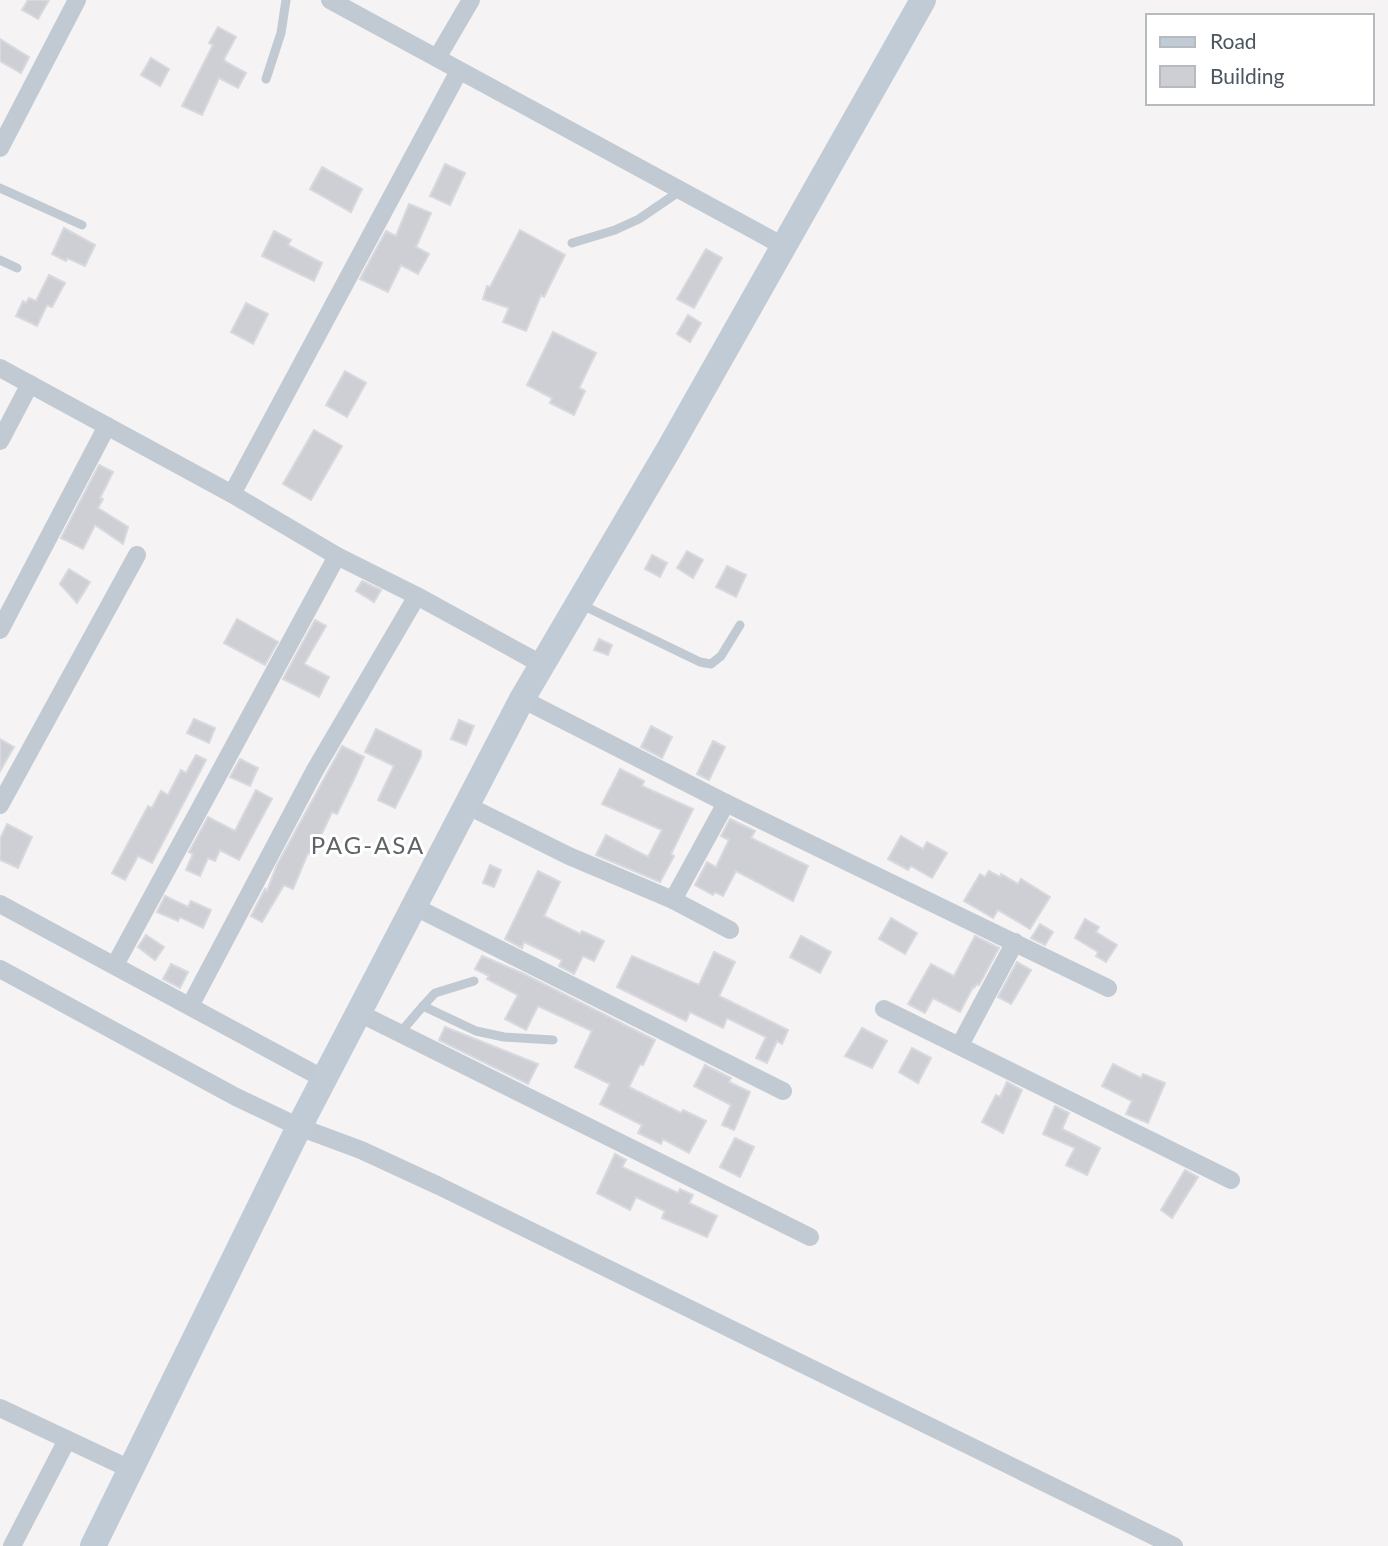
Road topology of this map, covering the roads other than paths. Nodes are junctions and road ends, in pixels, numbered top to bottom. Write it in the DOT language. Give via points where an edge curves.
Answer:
graph roads {
  1 [pos="77,0"];
  2 [pos="286,0"];
  3 [pos="330,0"];
  4 [pos="471,0"];
  5 [pos="923,0"];
  6 [pos="437,58"];
  7 [pos="460,71"];
  8 [pos="266,79"];
  9 [pos="0,148"];
  10 [pos="0,188"];
  11 [pos="680,191"];
  12 [pos="82,225"];
  13 [pos="572,243"];
  14 [pos="785,247"];
  15 [pos="0,260"];
  16 [pos="17,268"];
  17 [pos="0,368"];
  18 [pos="30,384"];
  19 [pos="107,426"];
  20 [pos="0,441"];
  21 [pos="232,494"];
  22 [pos="137,555"];
  23 [pos="337,556"];
  24 [pos="417,596"];
  25 [pos="577,603"];
  26 [pos="740,625"];
  27 [pos="0,630"];
  28 [pos="541,664"];
  29 [pos="522,699"];
  30 [pos="726,803"];
  31 [pos="0,805"];
  32 [pos="468,806"];
  33 [pos="674,900"];
  34 [pos="0,904"];
  35 [pos="415,907"];
  36 [pos="730,930"];
  37 [pos="1014,942"];
  38 [pos="115,965"];
  39 [pos="0,969"];
  40 [pos="474,981"];
  41 [pos="1108,988"];
  42 [pos="190,1006"];
  43 [pos="423,1006"];
  44 [pos="884,1009"];
  45 [pos="359,1013"];
  46 [pos="400,1033"];
  47 [pos="553,1040"];
  48 [pos="960,1045"];
  49 [pos="324,1079"];
  50 [pos="783,1091"];
  51 [pos="299,1127"];
  52 [pos="1231,1180"];
  53 [pos="810,1237"];
  54 [pos="0,1408"];
  55 [pos="67,1440"];
  56 [pos="132,1470"];
  57 [pos="12,1546"];
  58 [pos="93,1546"];
  59 [pos="1174,1546"];
  1 -- 9 [label="street"];
  2 -- 8 [label="lane"];
  3 -- 6 [label="street"];
  4 -- 6 [label="street"];
  5 -- 14 [label="street"];
  6 -- 7 [label="street"];
  7 -- 11 [label="street"];
  7 -- 21 [label="street"];
  10 -- 12 [label="lane"];
  11 -- 13 [label="lane" via="639,219"];
  11 -- 14 [label="street"];
  14 -- 25 [label="street"];
  15 -- 16 [label="lane"];
  17 -- 18 [label="street"];
  18 -- 19 [label="street"];
  18 -- 20 [label="street"];
  19 -- 21 [label="street"];
  19 -- 27 [label="street"];
  21 -- 23 [label="street"];
  22 -- 31 [label="street"];
  23 -- 24 [label="street"];
  23 -- 38 [label="street"];
  24 -- 28 [label="street"];
  24 -- 42 [label="street" via="314,770"];
  25 -- 26 [label="lane" via="711,664"];
  25 -- 28 [label="street"];
  28 -- 29 [label="street"];
  29 -- 30 [label="street"];
  29 -- 32 [label="street"];
  30 -- 33 [label="street"];
  30 -- 37 [label="street"];
  32 -- 33 [label="street" via="569,856"];
  32 -- 35 [label="street"];
  33 -- 36 [label="street"];
  34 -- 38 [label="street"];
  35 -- 45 [label="street"];
  35 -- 50 [label="street"];
  37 -- 41 [label="street"];
  37 -- 48 [label="street"];
  38 -- 42 [label="street"];
  39 -- 51 [label="street"];
  40 -- 43 [label="lane" via="435,992"];
  42 -- 49 [label="street"];
  43 -- 46 [label="lane"];
  43 -- 47 [label="lane" via="476,1031"];
  44 -- 48 [label="street"];
  45 -- 46 [label="street"];
  45 -- 49 [label="street"];
  46 -- 53 [label="street"];
  48 -- 52 [label="street"];
  49 -- 51 [label="street"];
  51 -- 56 [label="street"];
  51 -- 59 [label="street" via="439,1186"];
  54 -- 55 [label="street"];
  55 -- 56 [label="street"];
  55 -- 57 [label="street"];
  56 -- 58 [label="street"];
}
